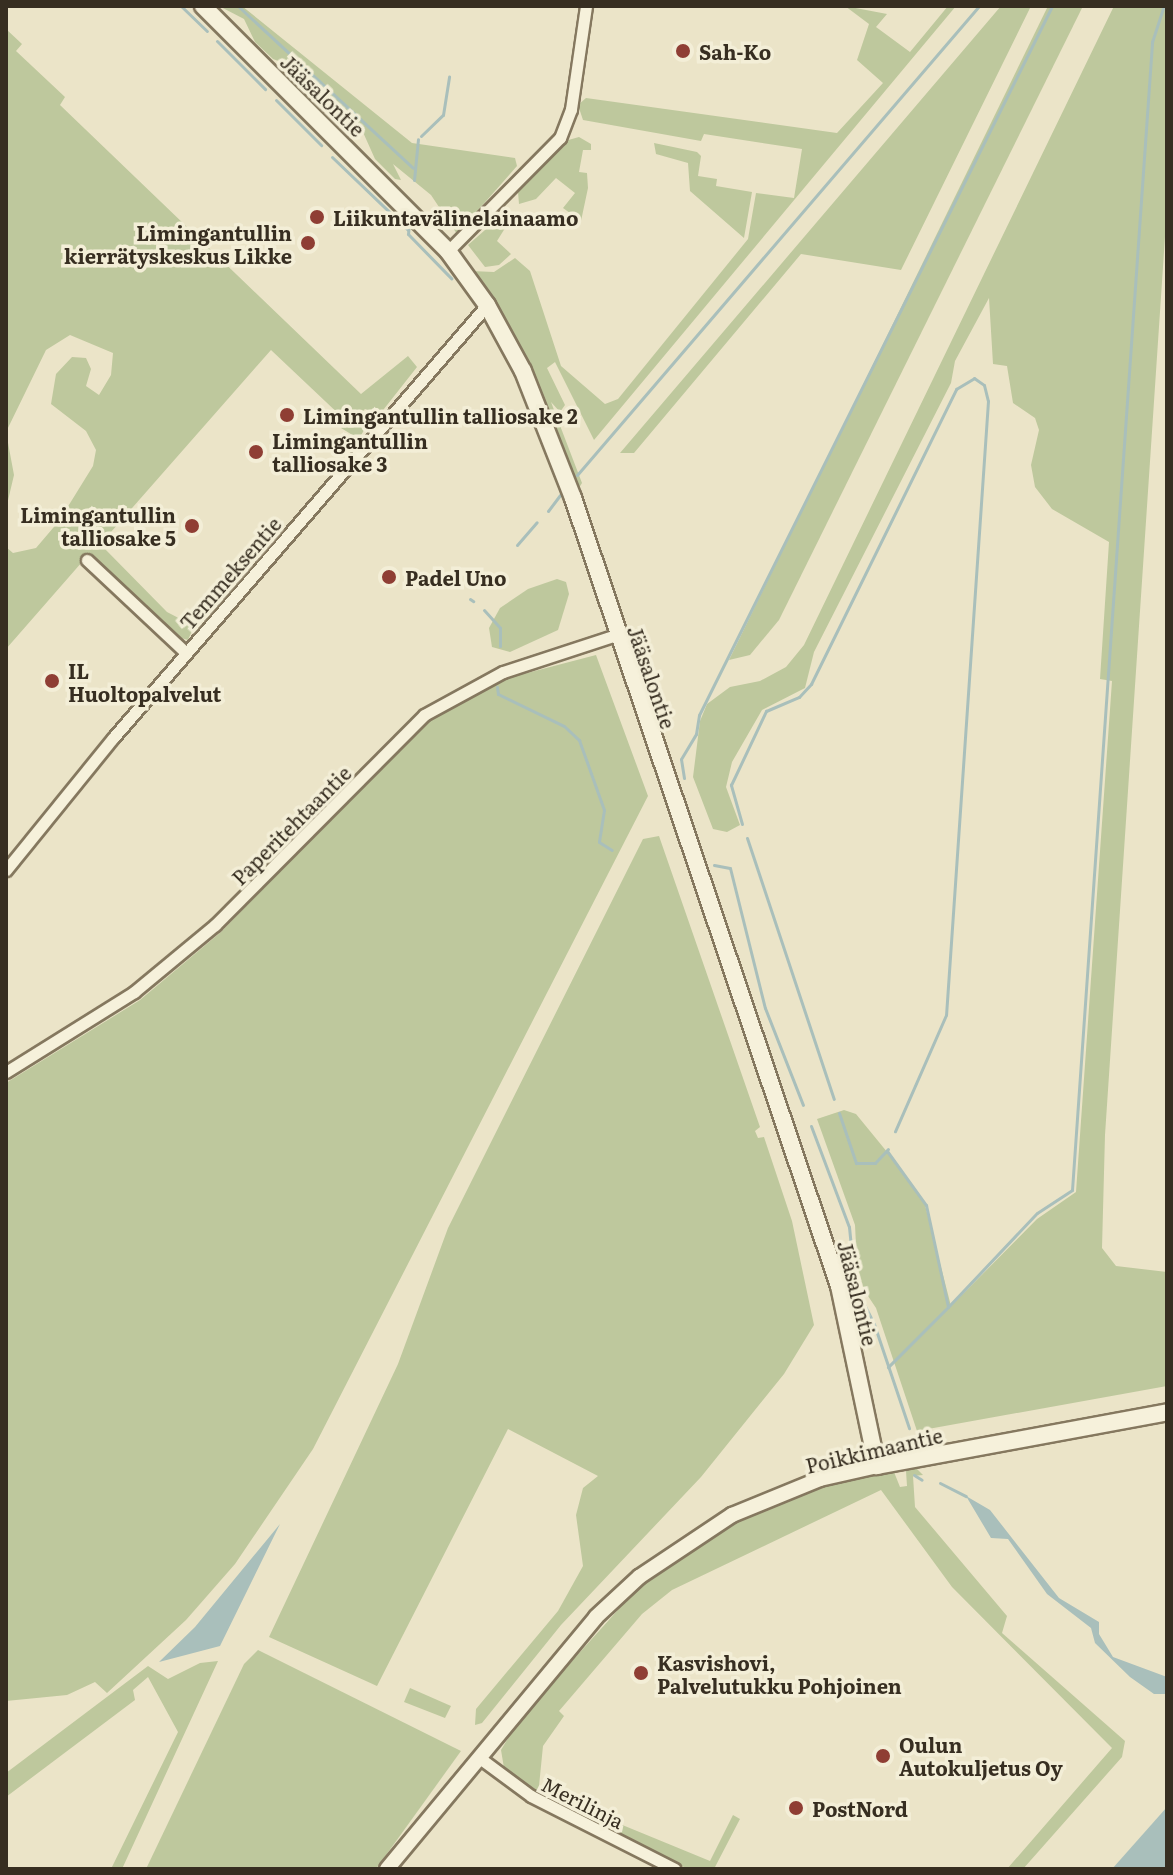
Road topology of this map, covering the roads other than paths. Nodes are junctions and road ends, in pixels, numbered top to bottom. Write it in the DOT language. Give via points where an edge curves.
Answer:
graph roads {
  1 [pos="203,6"];
  2 [pos="586,6"];
  3 [pos="448,251"];
  4 [pos="487,305"];
  5 [pos="87,560"];
  6 [pos="616,635"];
  7 [pos="186,653"];
  8 [pos="6,870"];
  9 [pos="6,1072"];
  10 [pos="1167,1412"];
  11 [pos="877,1466"];
  12 [pos="481,1759"];
  13 [pos="388,1869"];
  14 [pos="675,1869"];
  1 -- 3 [label="main road, Jääsalontie"];
  2 -- 3 [label="street" via="571,109 560,138"];
  3 -- 4 [label="main road, Jääsalontie"];
  4 -- 6 [label="main road, Jääsalontie" via="523,371 552,444"];
  4 -- 7 [label="street, Temmeksentie"];
  5 -- 7 [label="street"];
  6 -- 9 [label="street, Paperitehtaantie" via="503,672 437,706 215,925 134,992"];
  6 -- 11 [label="main road, Jääsalontie" via="839,1286"];
  7 -- 8 [label="street, Temmeksentie"];
  10 -- 11 [label="main road, Poikkimaantie"];
  11 -- 12 [label="street, Poikkimaantie" via="820,1479 732,1515 663,1559 596,1617"];
  12 -- 13 [label="street, Poikkimaantie"];
  12 -- 14 [label="street, Merilinja" via="531,1796"];
}
